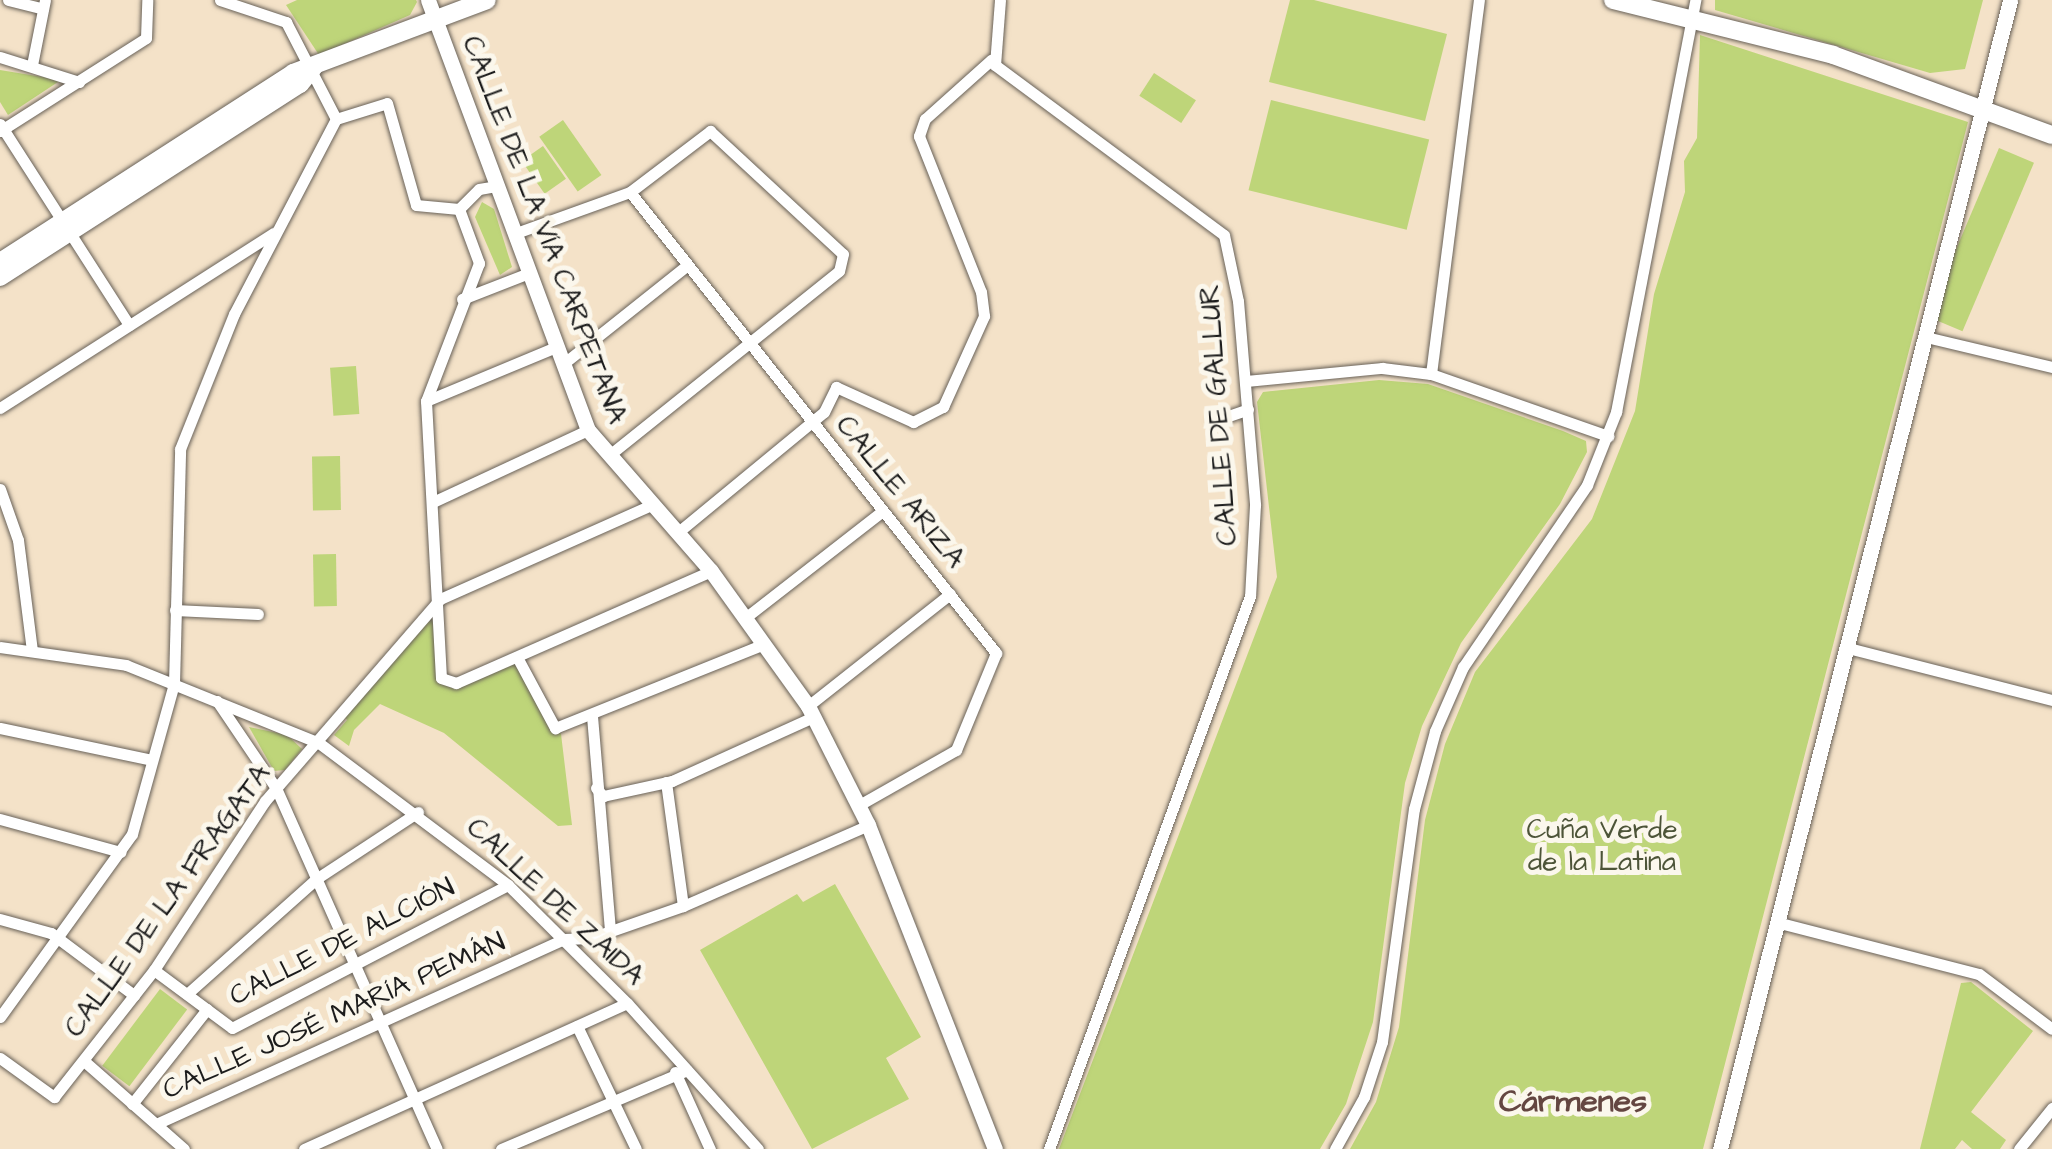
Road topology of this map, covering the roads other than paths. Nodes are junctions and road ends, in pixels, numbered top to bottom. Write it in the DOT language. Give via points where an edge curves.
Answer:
graph roads {
  1 [pos="8,0"];
  2 [pos="147,0"];
  3 [pos="220,0"];
  4 [pos="428,0"];
  5 [pos="487,0"];
  6 [pos="1000,0"];
  7 [pos="1479,0"];
  8 [pos="1613,0"];
  9 [pos="1695,0"];
  10 [pos="2010,0"];
  11 [pos="44,5"];
  12 [pos="436,18"];
  13 [pos="1690,19"];
  14 [pos="0,57"];
  15 [pos="991,60"];
  16 [pos="32,65"];
  17 [pos="315,66"];
  18 [pos="79,82"];
  19 [pos="1983,110"];
  20 [pos="336,118"];
  21 [pos="1,128"];
  22 [pos="2052,135"];
  23 [pos="496,186"];
  24 [pos="630,192"];
  25 [pos="458,209"];
  26 [pos="66,226"];
  27 [pos="516,233"];
  28 [pos="274,234"];
  29 [pos="0,262"];
  30 [pos="224,262"];
  31 [pos="478,263"];
  32 [pos="685,267"];
  33 [pos="529,273"];
  34 [pos="254,274"];
  35 [pos="0,277"];
  36 [pos="496,285"];
  37 [pos="462,299"];
  38 [pos="129,325"];
  39 [pos="1926,337"];
  40 [pos="747,342"];
  41 [pos="556,347"];
  42 [pos="563,364"];
  43 [pos="2052,367"];
  44 [pos="1431,374"];
  45 [pos="1246,381"];
  46 [pos="426,401"];
  47 [pos="0,408"];
  48 [pos="1248,408"];
  49 [pos="1214,421"];
  50 [pos="812,422"];
  51 [pos="588,430"];
  52 [pos="1608,436"];
  53 [pos="609,454"];
  54 [pos="0,489"];
  55 [pos="435,502"];
  56 [pos="652,504"];
  57 [pos="881,512"];
  58 [pos="677,533"];
  59 [pos="711,571"];
  60 [pos="950,594"];
  61 [pos="440,598"];
  62 [pos="175,610"];
  63 [pos="258,614"];
  64 [pos="746,618"];
  65 [pos="764,644"];
  66 [pos="0,647"];
  67 [pos="1848,648"];
  68 [pos="32,650"];
  69 [pos="517,657"];
  70 [pos="174,684"];
  71 [pos="216,699"];
  72 [pos="2052,700"];
  73 [pos="810,712"];
  74 [pos="592,716"];
  75 [pos="0,728"];
  76 [pos="319,743"];
  77 [pos="152,760"];
  78 [pos="666,782"];
  79 [pos="276,788"];
  80 [pos="596,788"];
  81 [pos="859,804"];
  82 [pos="418,812"];
  83 [pos="0,819"];
  84 [pos="868,826"];
  85 [pos="121,852"];
  86 [pos="316,879"];
  87 [pos="508,884"];
  88 [pos="683,906"];
  89 [pos="0,919"];
  90 [pos="1780,923"];
  91 [pos="610,930"];
  92 [pos="62,939"];
  93 [pos="564,939"];
  94 [pos="356,963"];
  95 [pos="154,970"];
  96 [pos="187,994"];
  97 [pos="134,995"];
  98 [pos="627,1002"];
  99 [pos="207,1009"];
  100 [pos="0,1017"];
  101 [pos="381,1025"];
  102 [pos="577,1026"];
  103 [pos="2052,1028"];
  104 [pos="0,1058"];
  105 [pos="84,1061"];
  106 [pos="681,1071"];
  107 [pos="614,1100"];
  108 [pos="416,1101"];
  109 [pos="132,1104"];
  110 [pos="2052,1108"];
  111 [pos="156,1124"];
  112 [pos="537,1134"];
  113 [pos="184,1149"];
  114 [pos="304,1149"];
  115 [pos="437,1149"];
  116 [pos="501,1149"];
  117 [pos="544,1149"];
  118 [pos="636,1149"];
  119 [pos="710,1149"];
  120 [pos="758,1149"];
  121 [pos="995,1149"];
  122 [pos="1049,1149"];
  123 [pos="1335,1149"];
  124 [pos="1720,1149"];
  125 [pos="2020,1149"];
  1 -- 11 [label="street"];
  2 -- 18 [label="street" via="146,38"];
  3 -- 17 [label="street" via="286,22"];
  4 -- 12 [label="street, CALLE DE LA VÍA CARPETANA"];
  5 -- 12 [label="main road"];
  6 -- 15 [label="street"];
  7 -- 44 [label="street"];
  8 -- 13 [label="main road"];
  9 -- 13 [label="street"];
  10 -- 19 [label="street"];
  11 -- 16 [label="street"];
  12 -- 17 [label="main road"];
  12 -- 23 [label="street, CALLE DE LA VÍA CARPETANA"];
  13 -- 19 [label="main road" via="1832,55"];
  13 -- 52 [label="street"];
  14 -- 16 [label="street"];
  15 -- 45 [label="street, CALLE DE GALLUR" via="1214,223 1230,249"];
  15 -- 50 [label="street" via="925,119 918,136 981,292 984,316 943,407 914,422 836,386"];
  16 -- 18 [label="street"];
  17 -- 20 [label="street"];
  17 -- 26 [label="main road" via="300,84"];
  18 -- 21 [label="street"];
  19 -- 22 [label="main road"];
  19 -- 39 [label="street"];
  20 -- 25 [label="street" via="387,102 416,205"];
  20 -- 28 [label="street"];
  21 -- 26 [label="street"];
  23 -- 25 [label="street" via="479,190"];
  23 -- 27 [label="street, CALLE DE LA VÍA CARPETANA"];
  24 -- 27 [label="street"];
  24 -- 32 [label="street, CALLE ARIZA"];
  24 -- 40 [label="street" via="710,131 790,199 844,261"];
  25 -- 31 [label="street"];
  26 -- 29 [label="main road"];
  26 -- 35 [label="main road"];
  26 -- 38 [label="street"];
  27 -- 33 [label="street, CALLE DE LA VÍA CARPETANA"];
  28 -- 30 [label="street"];
  28 -- 34 [label="street"];
  30 -- 34 [label="street"];
  30 -- 38 [label="street"];
  31 -- 36 [label="street"];
  31 -- 37 [label="street"];
  32 -- 40 [label="street, CALLE ARIZA"];
  32 -- 42 [label="street"];
  33 -- 36 [label="street"];
  33 -- 41 [label="street, CALLE DE LA VÍA CARPETANA"];
  34 -- 62 [label="street" via="180,449"];
  36 -- 37 [label="street"];
  37 -- 46 [label="street"];
  38 -- 47 [label="street"];
  39 -- 43 [label="street"];
  39 -- 67 [label="street"];
  40 -- 50 [label="street, CALLE ARIZA"];
  40 -- 53 [label="street"];
  41 -- 42 [label="street, CALLE DE LA VÍA CARPETANA"];
  41 -- 46 [label="street"];
  42 -- 51 [label="street, CALLE DE LA VÍA CARPETANA"];
  44 -- 45 [label="street" via="1382,368"];
  44 -- 52 [label="street"];
  45 -- 48 [label="street, CALLE DE GALLUR"];
  46 -- 55 [label="street"];
  48 -- 49 [label="street"];
  48 -- 122 [label="street, CALLE DE GALLUR" via="1256,567 1250,596"];
  50 -- 57 [label="street, CALLE ARIZA"];
  50 -- 58 [label="street"];
  51 -- 53 [label="street, CALLE DE LA VÍA CARPETANA"];
  51 -- 55 [label="street"];
  52 -- 123 [label="street" via="1563,525 1463,667 1435,731 1414,809 1382,1042 1364,1097"];
  53 -- 56 [label="street, CALLE DE LA VÍA CARPETANA"];
  54 -- 68 [label="street" via="18,540"];
  55 -- 61 [label="street"];
  56 -- 58 [label="street, CALLE DE LA VÍA CARPETANA"];
  56 -- 61 [label="street"];
  57 -- 60 [label="street, CALLE ARIZA"];
  57 -- 64 [label="street"];
  58 -- 59 [label="street, CALLE DE LA VÍA CARPETANA"];
  59 -- 64 [label="street, CALLE DE LA VÍA CARPETANA"];
  59 -- 69 [label="street"];
  60 -- 73 [label="street"];
  60 -- 81 [label="street, CALLE ARIZA" via="996,653 956,750"];
  61 -- 69 [label="street" via="441,678 448,684"];
  61 -- 76 [label="street, CALLE DE LA FRAGATA"];
  62 -- 63 [label="street"];
  62 -- 70 [label="street"];
  64 -- 65 [label="street, CALLE DE LA VÍA CARPETANA"];
  65 -- 73 [label="street, CALLE DE LA VÍA CARPETANA"];
  65 -- 74 [label="street"];
  66 -- 68 [label="street, CALLE DE ZAIDA"];
  67 -- 72 [label="street"];
  67 -- 90 [label="street"];
  68 -- 70 [label="street, CALLE DE ZAIDA" via="126,665"];
  69 -- 74 [label="street" via="555,728"];
  70 -- 71 [label="street, CALLE DE ZAIDA"];
  70 -- 77 [label="street"];
  71 -- 76 [label="street, CALLE DE ZAIDA"];
  71 -- 79 [label="street"];
  73 -- 78 [label="street"];
  73 -- 81 [label="street, CALLE DE LA VÍA CARPETANA"];
  74 -- 80 [label="street"];
  75 -- 77 [label="street"];
  76 -- 79 [label="street, CALLE DE LA FRAGATA"];
  76 -- 82 [label="street, CALLE DE ZAIDA"];
  77 -- 85 [label="street"];
  78 -- 80 [label="street" via="603,796"];
  78 -- 88 [label="street"];
  79 -- 86 [label="street"];
  79 -- 95 [label="street, CALLE DE LA FRAGATA"];
  80 -- 91 [label="street"];
  81 -- 84 [label="street, CALLE DE LA VÍA CARPETANA"];
  82 -- 86 [label="street"];
  82 -- 87 [label="street, CALLE DE ZAIDA"];
  83 -- 85 [label="street"];
  84 -- 88 [label="street, CALLE JOSÉ MARÍA PEMÁN"];
  84 -- 121 [label="street, CALLE DE LA VÍA CARPETANA"];
  85 -- 92 [label="street"];
  86 -- 94 [label="street"];
  86 -- 96 [label="street"];
  87 -- 93 [label="street, CALLE DE ZAIDA"];
  87 -- 94 [label="street, CALLE DE ALCIÓN"];
  88 -- 91 [label="street, CALLE JOSÉ MARÍA PEMÁN"];
  89 -- 92 [label="street"];
  90 -- 103 [label="street" via="1979,974"];
  90 -- 124 [label="street"];
  91 -- 93 [label="street, CALLE JOSÉ MARÍA PEMÁN"];
  92 -- 97 [label="street"];
  92 -- 100 [label="street"];
  93 -- 98 [label="street, CALLE DE ZAIDA"];
  93 -- 101 [label="street, CALLE JOSÉ MARÍA PEMÁN"];
  94 -- 99 [label="street, CALLE DE ALCIÓN" via="232,1028"];
  94 -- 101 [label="street"];
  95 -- 96 [label="street, CALLE DE ALCIÓN"];
  95 -- 97 [label="street, CALLE DE LA FRAGATA"];
  96 -- 99 [label="street, CALLE DE ALCIÓN"];
  97 -- 105 [label="street, CALLE DE LA FRAGATA"];
  98 -- 102 [label="street"];
  98 -- 106 [label="street, CALLE DE ZAIDA"];
  99 -- 109 [label="street"];
  101 -- 108 [label="street"];
  101 -- 111 [label="street, CALLE JOSÉ MARÍA PEMÁN"];
  102 -- 107 [label="street"];
  102 -- 108 [label="street"];
  104 -- 105 [label="street, CALLE DE LA FRAGATA" via="54,1098"];
  105 -- 109 [label="street"];
  106 -- 107 [label="street"];
  106 -- 119 [label="street"];
  106 -- 120 [label="street, CALLE DE ZAIDA"];
  107 -- 112 [label="street"];
  107 -- 118 [label="street"];
  108 -- 114 [label="street"];
  108 -- 115 [label="street"];
  109 -- 111 [label="street"];
  110 -- 125 [label="street"];
  111 -- 113 [label="street"];
  112 -- 116 [label="street"];
  112 -- 117 [label="street"];
}
